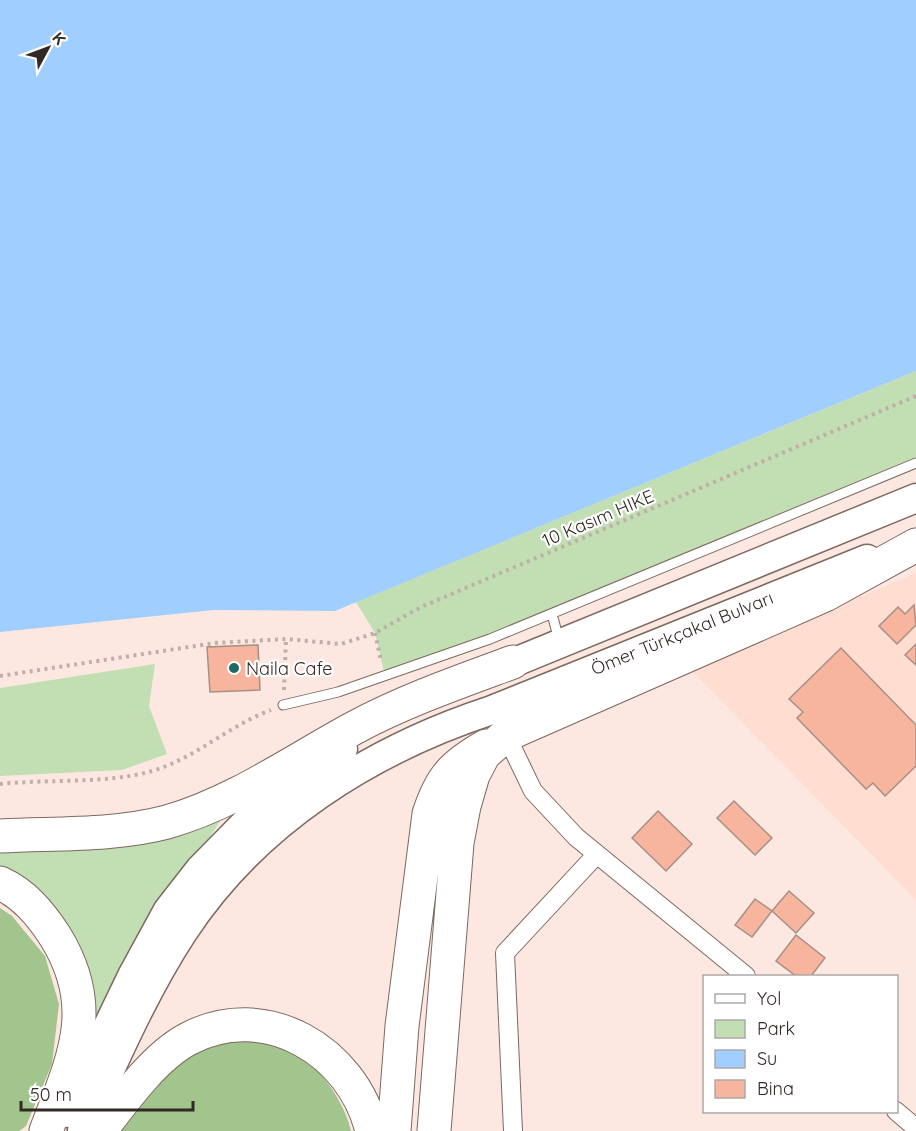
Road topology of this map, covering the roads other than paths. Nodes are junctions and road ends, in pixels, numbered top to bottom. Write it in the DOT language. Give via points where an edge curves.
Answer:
graph roads {
  1 [pos="916,463"];
  2 [pos="916,498"];
  3 [pos="916,539"];
  4 [pos="916,545"];
  5 [pos="552,614"];
  6 [pos="560,643"];
  7 [pos="513,662"];
  8 [pos="283,705"];
  9 [pos="507,735"];
  10 [pos="0,836"];
  11 [pos="597,854"];
  12 [pos="0,883"];
  13 [pos="745,975"];
  14 [pos="898,1112"];
  15 [pos="916,1128"];
  16 [pos="46,1131"];
  17 [pos="58,1131"];
  18 [pos="82,1131"];
  19 [pos="100,1131"];
  20 [pos="372,1131"];
  21 [pos="394,1131"];
  22 [pos="434,1131"];
  23 [pos="513,1131"];
  1 -- 5 [label="lane"];
  2 -- 6 [label="main road, Ömer Türkçakal Bulvarı"];
  3 -- 18 [label="main road, Ömer Türkçakal Bulvarı" via="492,710 447,724 370,761 290,815 255,847 183,931"];
  4 -- 9 [label="highway" via="825,595"];
  5 -- 6 [label="lane"];
  5 -- 8 [label="lane" via="338,692"];
  6 -- 7 [label="main road, Ömer Türkçakal Bulvarı"];
  7 -- 10 [label="highway" via="356,727 238,793 167,822 103,832"];
  7 -- 17 [label="main road, Ömer Türkçakal Bulvarı" via="373,729 259,809 226,840 168,910"];
  9 -- 11 [label="street" via="533,791 551,813"];
  9 -- 21 [label="highway" via="458,762 437,787 429,814 402,1026"];
  9 -- 22 [label="highway" via="484,754 464,806 457,843"];
  11 -- 13 [label="street"];
  11 -- 23 [label="street" via="505,952"];
  12 -- 16 [label="highway" via="17,891 43,918 62,947 76,981 78,1038"];
  14 -- 15 [label="street"];
  19 -- 20 [label="highway" via="130,1091 188,1039 211,1030 255,1026 288,1033 335,1061 360,1097"];
}
